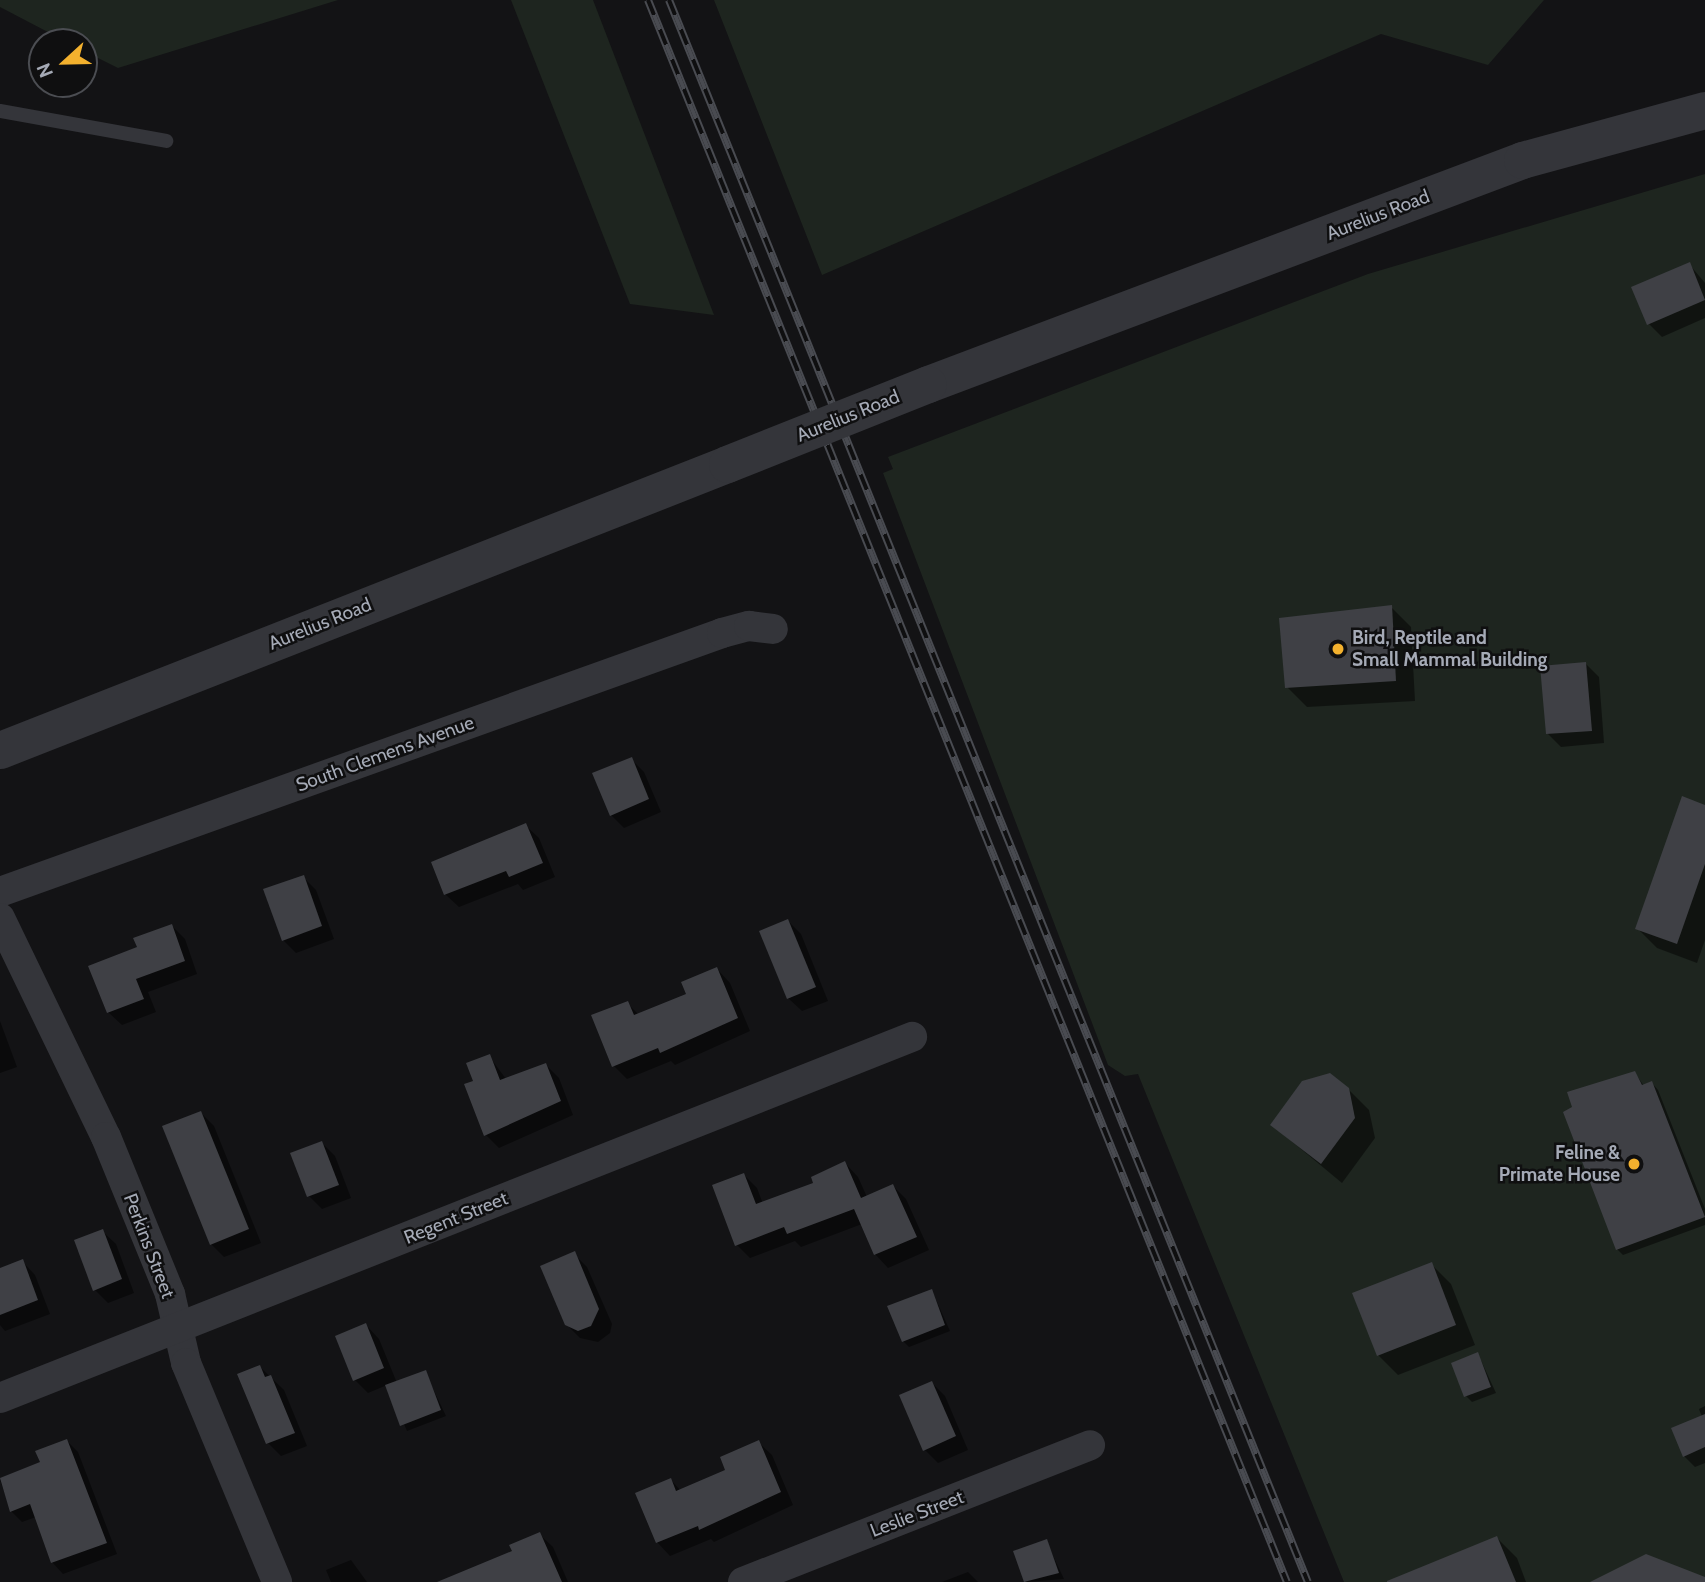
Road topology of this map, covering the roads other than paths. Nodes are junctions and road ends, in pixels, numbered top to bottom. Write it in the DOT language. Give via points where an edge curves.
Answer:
graph roads {
  1 [pos="0,110"];
  2 [pos="1705,110"];
  3 [pos="166,141"];
  4 [pos="773,629"];
  5 [pos="0,750"];
  6 [pos="0,892"];
  7 [pos="0,918"];
  8 [pos="912,1037"];
  9 [pos="178,1328"];
  10 [pos="0,1398"];
  11 [pos="1090,1445"];
  12 [pos="277,1582"];
  13 [pos="743,1582"];
  1 -- 3 [label="lane"];
  2 -- 5 [label="street, Aurelius Road, bridge" via="1522,160 928,384"];
  4 -- 6 [label="street, South Clemens Avenue" via="749,626 722,633"];
  7 -- 9 [label="street, Perkins Street" via="106,1138 170,1294"];
  8 -- 9 [label="street, Regent Street"];
  9 -- 10 [label="street, Regent Street"];
  9 -- 12 [label="street, Perkins Street" via="186,1363"];
  11 -- 13 [label="street, Leslie Street"];
}
